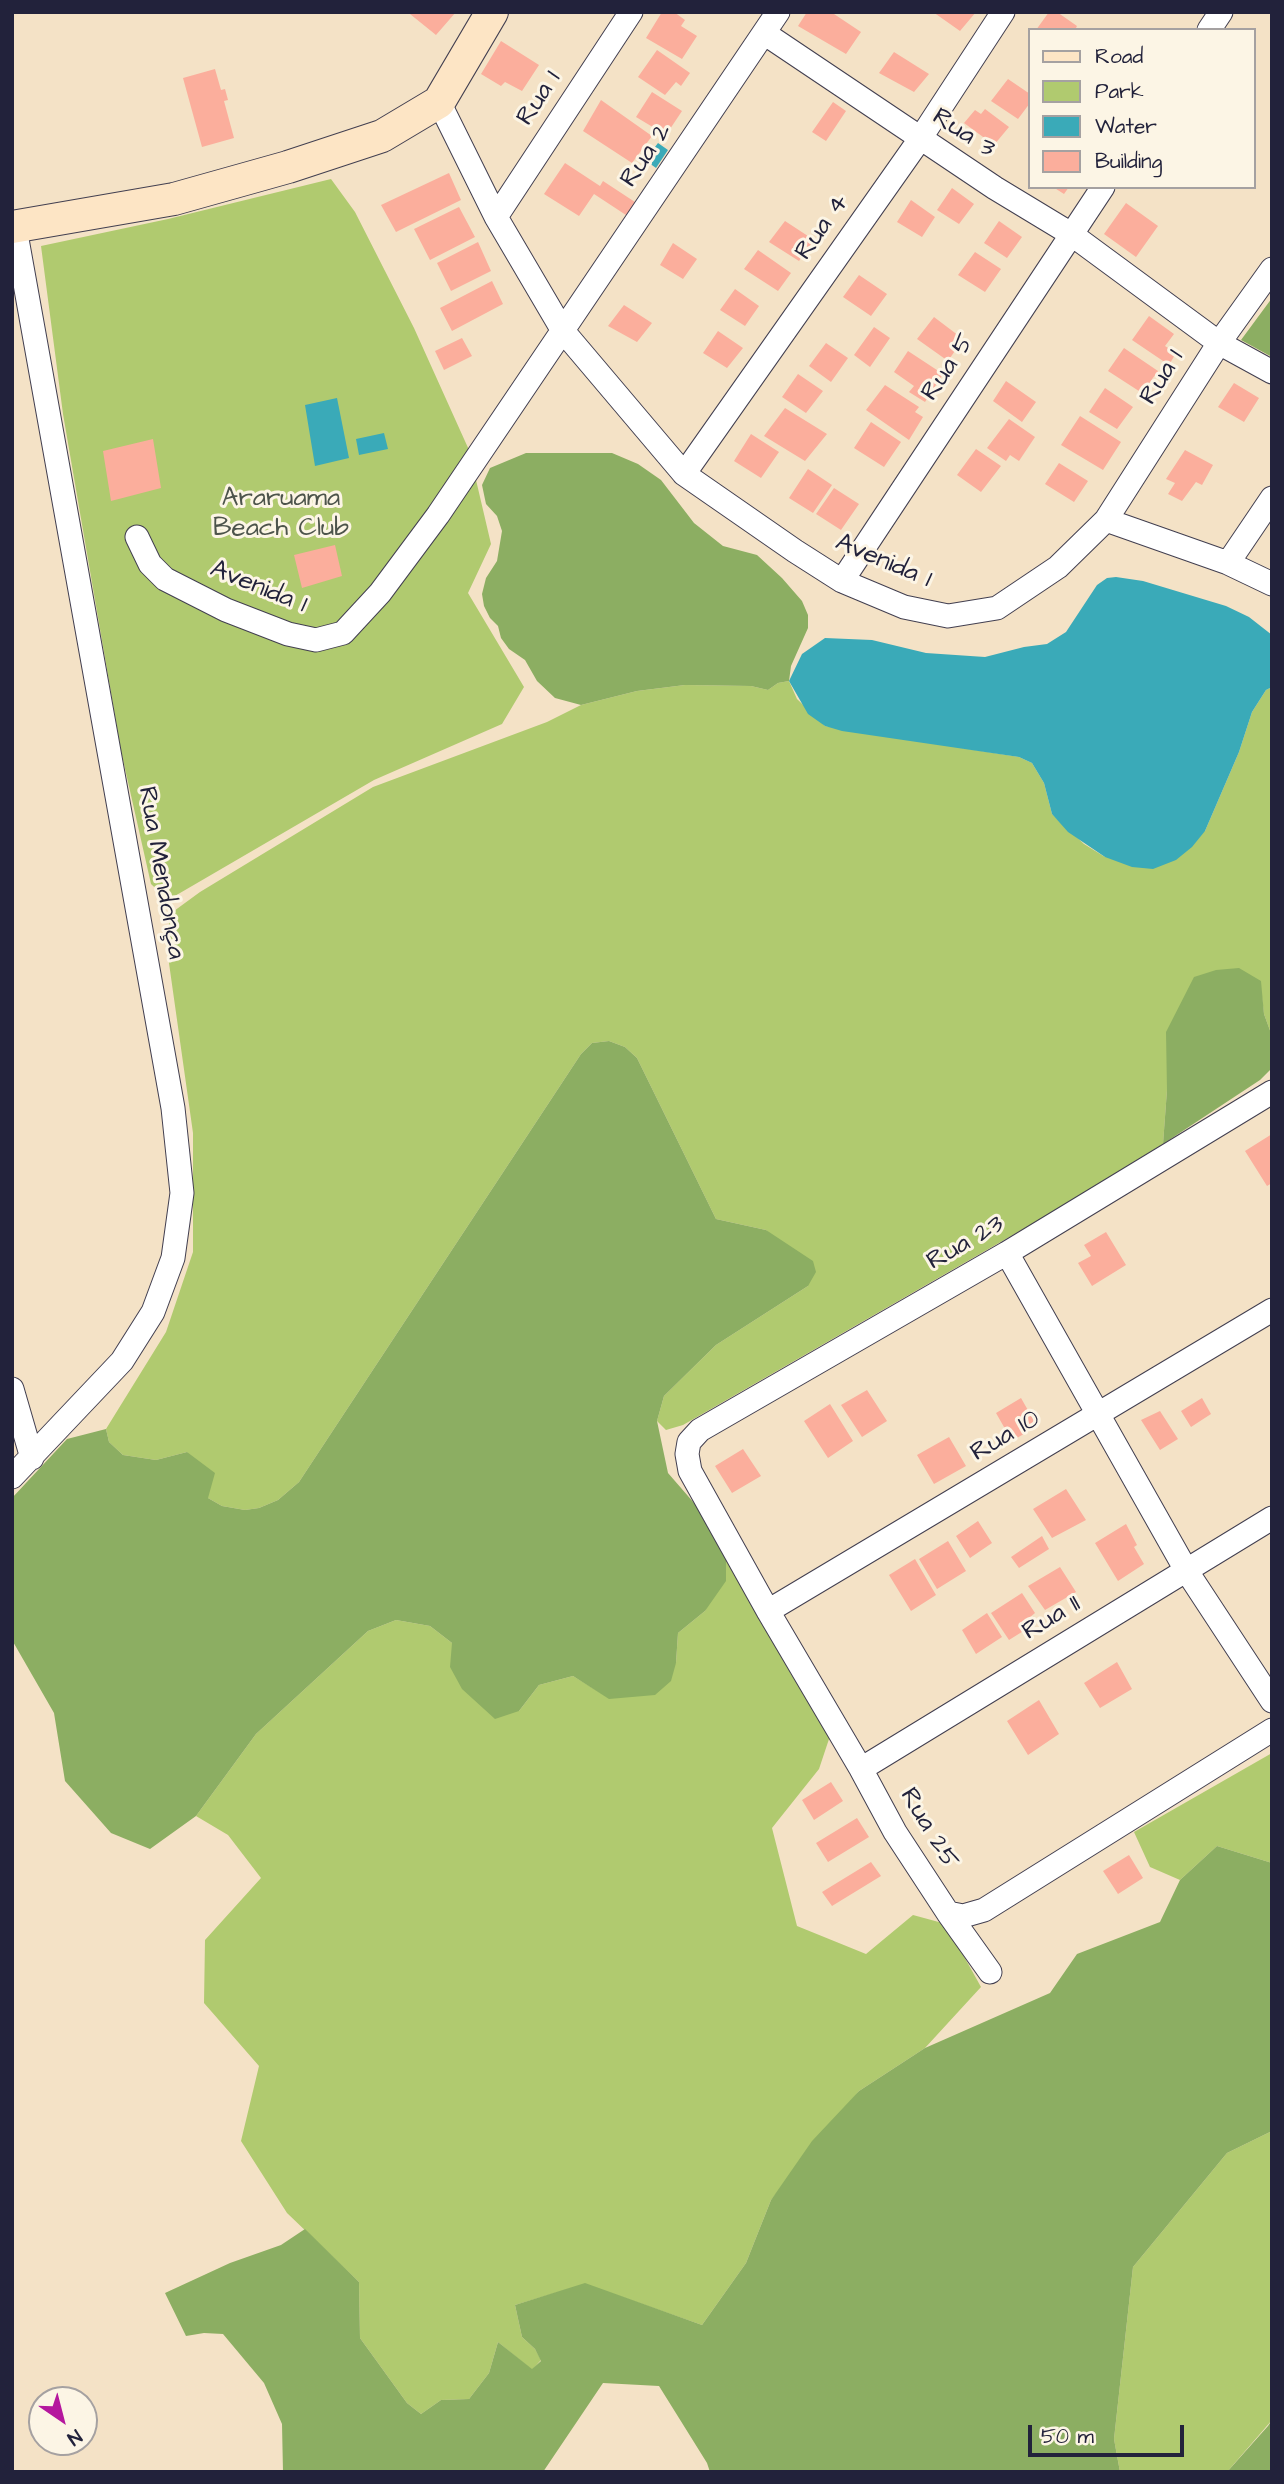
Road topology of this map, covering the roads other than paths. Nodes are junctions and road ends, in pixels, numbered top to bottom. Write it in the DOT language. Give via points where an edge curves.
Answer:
graph roads {
  1 [pos="492,12"];
  2 [pos="631,12"];
  3 [pos="778,12"];
  4 [pos="1003,12"];
  5 [pos="1221,12"];
  6 [pos="1210,28"];
  7 [pos="764,33"];
  8 [pos="439,102"];
  9 [pos="920,139"];
  10 [pos="1102,189"];
  11 [pos="496,217"];
  12 [pos="14,228"];
  13 [pos="1071,234"];
  14 [pos="1272,270"];
  15 [pos="564,331"];
  16 [pos="1219,343"];
  17 [pos="1272,372"];
  18 [pos="684,474"];
  19 [pos="1272,498"];
  20 [pos="1106,520"];
  21 [pos="137,537"];
  22 [pos="1228,563"];
  23 [pos="842,581"];
  24 [pos="1272,584"];
  25 [pos="1272,1092"];
  26 [pos="1007,1253"];
  27 [pos="1272,1310"];
  28 [pos="12,1389"];
  29 [pos="1098,1415"];
  30 [pos="689,1442"];
  31 [pos="32,1458"];
  32 [pos="12,1477"];
  33 [pos="1272,1518"];
  34 [pos="1186,1570"];
  35 [pos="768,1611"];
  36 [pos="1272,1701"];
  37 [pos="1272,1730"];
  38 [pos="861,1769"];
  39 [pos="948,1913"];
  40 [pos="990,1972"];
  1 -- 8 [label="street"];
  2 -- 11 [label="street, Rua 1"];
  3 -- 7 [label="street, Rua 2"];
  4 -- 9 [label="street, Rua 4"];
  5 -- 6 [label="street"];
  7 -- 9 [label="street, Rua 3"];
  7 -- 15 [label="street, Rua 2"];
  8 -- 11 [label="street, Avenida 1"];
  8 -- 12 [label="street" via="382,136 288,167 174,199"];
  9 -- 13 [label="street, Rua 3"];
  9 -- 18 [label="street, Rua 4"];
  10 -- 13 [label="street, Rua 5"];
  11 -- 15 [label="street, Avenida 1"];
  12 -- 31 [label="street, Rua Mendonça" via="173,1108 182,1193 173,1258 153,1312 122,1361"];
  13 -- 16 [label="street, Rua 3"];
  13 -- 23 [label="street, Rua 5"];
  14 -- 16 [label="street, Rua 1"];
  15 -- 18 [label="street, Avenida 1"];
  15 -- 21 [label="street, Avenida 1" via="438,515 380,593 343,633 316,640 226,610 165,579 150,564"];
  16 -- 17 [label="street, Rua 3"];
  16 -- 20 [label="street, Rua 1"];
  18 -- 23 [label="street, Avenida 1"];
  19 -- 22 [label="street"];
  20 -- 22 [label="street"];
  20 -- 23 [label="street, Avenida 1" via="1058,567 997,608 948,616 904,607"];
  22 -- 24 [label="street"];
  25 -- 26 [label="street, Rua 23"];
  26 -- 29 [label="street"];
  26 -- 30 [label="street, Rua 23" via="700,1430"];
  27 -- 29 [label="street, Rua 10"];
  28 -- 31 [label="street"];
  29 -- 34 [label="street"];
  29 -- 35 [label="street, Rua 10"];
  30 -- 35 [label="street, Rua 25" via="690,1471"];
  31 -- 32 [label="street, Rua Mendonça"];
  33 -- 34 [label="street, Rua 11"];
  34 -- 36 [label="street"];
  34 -- 38 [label="street, Rua 11"];
  35 -- 38 [label="street, Rua 25"];
  37 -- 39 [label="street" via="984,1910 963,1916"];
  38 -- 39 [label="street, Rua 25"];
  39 -- 40 [label="street, Rua 25"];
}
